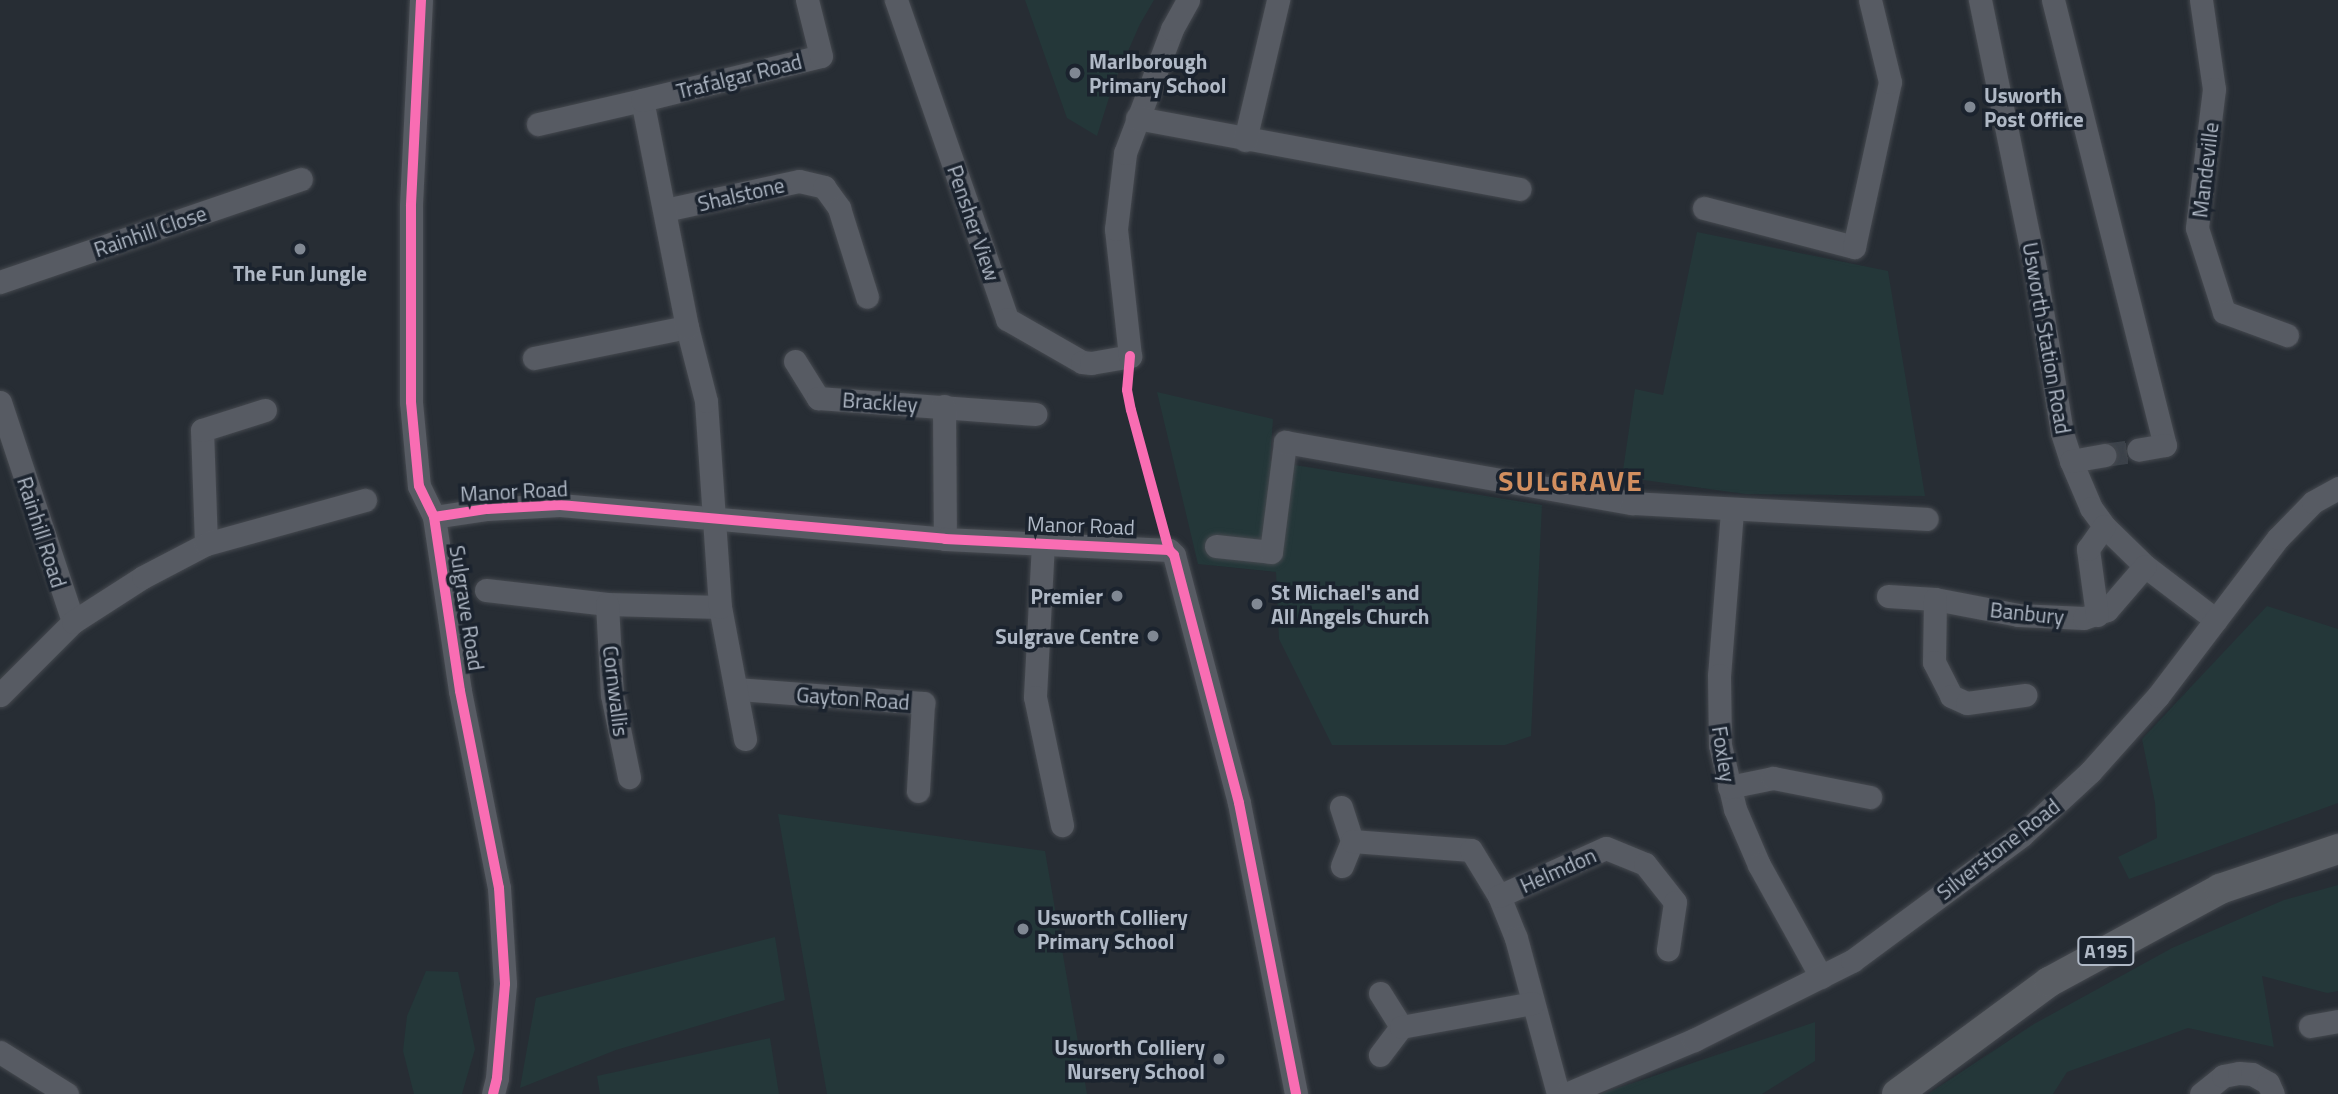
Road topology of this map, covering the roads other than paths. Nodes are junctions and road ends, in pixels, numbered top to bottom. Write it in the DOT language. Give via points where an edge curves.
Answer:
graph roads {
  1 [pos="421,0"];
  2 [pos="807,0"];
  3 [pos="896,0"];
  4 [pos="1188,0"];
  5 [pos="1279,0"];
  6 [pos="1870,0"];
  7 [pos="1980,0"];
  8 [pos="2053,0"];
  9 [pos="2201,0"];
  10 [pos="642,100"];
  11 [pos="1137,118"];
  12 [pos="538,124"];
  13 [pos="1245,140"];
  14 [pos="301,179"];
  15 [pos="1519,189"];
  16 [pos="1704,208"];
  17 [pos="665,211"];
  18 [pos="0,282"];
  19 [pos="867,297"];
  20 [pos="687,327"];
  21 [pos="2287,335"];
  22 [pos="534,358"];
  23 [pos="795,361"];
  24 [pos="0,402"];
  25 [pos="944,406"];
  26 [pos="265,410"];
  27 [pos="1035,414"];
  28 [pos="2138,450"];
  29 [pos="2104,455"];
  30 [pos="2071,461"];
  31 [pos="2338,488"];
  32 [pos="365,500"];
  33 [pos="1732,510"];
  34 [pos="433,517"];
  35 [pos="715,519"];
  36 [pos="1927,519"];
  37 [pos="2104,526"];
  38 [pos="946,539"];
  39 [pos="1042,543"];
  40 [pos="206,544"];
  41 [pos="1216,546"];
  42 [pos="2145,566"];
  43 [pos="486,590"];
  44 [pos="1888,596"];
  45 [pos="1935,599"];
  46 [pos="607,604"];
  47 [pos="720,607"];
  48 [pos="2097,615"];
  49 [pos="2216,620"];
  50 [pos="73,622"];
  51 [pos="737,689"];
  52 [pos="0,695"];
  53 [pos="2025,695"];
  54 [pos="745,739"];
  55 [pos="629,778"];
  56 [pos="1728,787"];
  57 [pos="918,791"];
  58 [pos="1870,797"];
  59 [pos="1342,807"];
  60 [pos="1062,825"];
  61 [pos="1352,841"];
  62 [pos="2338,849"];
  63 [pos="1342,866"];
  64 [pos="1499,896"];
  65 [pos="1668,949"];
  66 [pos="1821,977"];
  67 [pos="1380,993"];
  68 [pos="1533,1003"];
  69 [pos="2338,1021"];
  70 [pos="2310,1026"];
  71 [pos="1401,1027"];
  72 [pos="0,1052"];
  73 [pos="1380,1055"];
  74 [pos="67,1094"];
  75 [pos="493,1094"];
  76 [pos="1296,1094"];
  77 [pos="1558,1094"];
  78 [pos="1566,1094"];
  79 [pos="1897,1094"];
  80 [pos="2201,1094"];
  81 [pos="2273,1094"];
  1 -- 34 [label="street, Sulgrave Road" via="411,206 411,402 419,486"];
  2 -- 10 [label="street, Trafalgar Road" via="821,56"];
  3 -- 11 [label="street, Pensher View" via="1007,319 1082,362 1130,356 1116,229 1125,153"];
  4 -- 11 [label="street"];
  5 -- 13 [label="street"];
  6 -- 16 [label="street" via="1890,82 1854,247"];
  7 -- 30 [label="street, Usworth Station Road"];
  8 -- 28 [label="street" via="2165,445"];
  9 -- 21 [label="street, Mandeville" via="2214,89 2197,228 2224,312"];
  10 -- 12 [label="street, Trafalgar Road"];
  10 -- 17 [label="street"];
  11 -- 13 [label="street"];
  13 -- 15 [label="street"];
  14 -- 18 [label="street, Rainhill Close"];
  17 -- 19 [label="street, Shalstone" via="799,181 824,187 839,208"];
  17 -- 20 [label="street"];
  20 -- 22 [label="street"];
  20 -- 35 [label="street" via="706,401"];
  23 -- 25 [label="street, Brackley" via="818,398"];
  24 -- 50 [label="street, Rainhill Road"];
  25 -- 27 [label="street, Brackley"];
  25 -- 38 [label="street, Brackley"];
  26 -- 40 [label="street" via="202,430"];
  29 -- 30 [label="street"];
  30 -- 37 [label="street, Usworth Station Road"];
  31 -- 49 [label="street, Silverstone Road" via="2313,502 2278,538"];
  32 -- 40 [label="street"];
  33 -- 36 [label="street"];
  33 -- 41 [label="street" via="1632,503 1285,442 1271,552"];
  33 -- 56 [label="street, Foxley" via="1717,711"];
  34 -- 35 [label="street, Manor Road" via="560,505"];
  34 -- 75 [label="street, Sulgrave Road" via="460,691 499,888 505,984"];
  35 -- 38 [label="street, Manor Road"];
  35 -- 47 [label="street"];
  37 -- 42 [label="street, Usworth Station Road"];
  37 -- 48 [label="street" via="2088,549"];
  38 -- 39 [label="street, Manor Road"];
  39 -- 60 [label="street" via="1035,697"];
  39 -- 76 [label="street, Manor Road" via="1157,548 1174,555 1239,803"];
  40 -- 50 [label="street"];
  42 -- 48 [label="street" via="2119,599"];
  42 -- 49 [label="street, Usworth Station Road"];
  43 -- 46 [label="street"];
  44 -- 45 [label="street, Banbury"];
  45 -- 48 [label="street, Banbury" via="2018,615"];
  45 -- 53 [label="street" via="1934,662 1951,696 1967,703"];
  46 -- 47 [label="street"];
  46 -- 55 [label="street, Cornwallis" via="612,695"];
  47 -- 51 [label="street"];
  49 -- 66 [label="street, Silverstone Road" via="2099,763 2022,835 1852,961"];
  50 -- 52 [label="street"];
  51 -- 54 [label="street"];
  51 -- 57 [label="street, Gayton Road" via="923,703"];
  56 -- 58 [label="street" via="1773,778"];
  56 -- 66 [label="street, Foxley" via="1759,865"];
  59 -- 61 [label="street"];
  61 -- 63 [label="street"];
  61 -- 64 [label="street, Helmdon" via="1471,850"];
  62 -- 79 [label="main road, A195" via="2220,889 2049,982"];
  64 -- 65 [label="street, Helmdon" via="1606,849 1646,864 1675,902"];
  64 -- 68 [label="street, Helmdon"];
  66 -- 78 [label="street, Silverstone Road" via="1694,1040"];
  67 -- 71 [label="street"];
  68 -- 71 [label="street"];
  68 -- 77 [label="street, Helmdon"];
  69 -- 70 [label="street"];
  71 -- 73 [label="street"];
  72 -- 74 [label="street"];
  80 -- 81 [label="street" via="2223,1076 2239,1073 2268,1083"];
}
